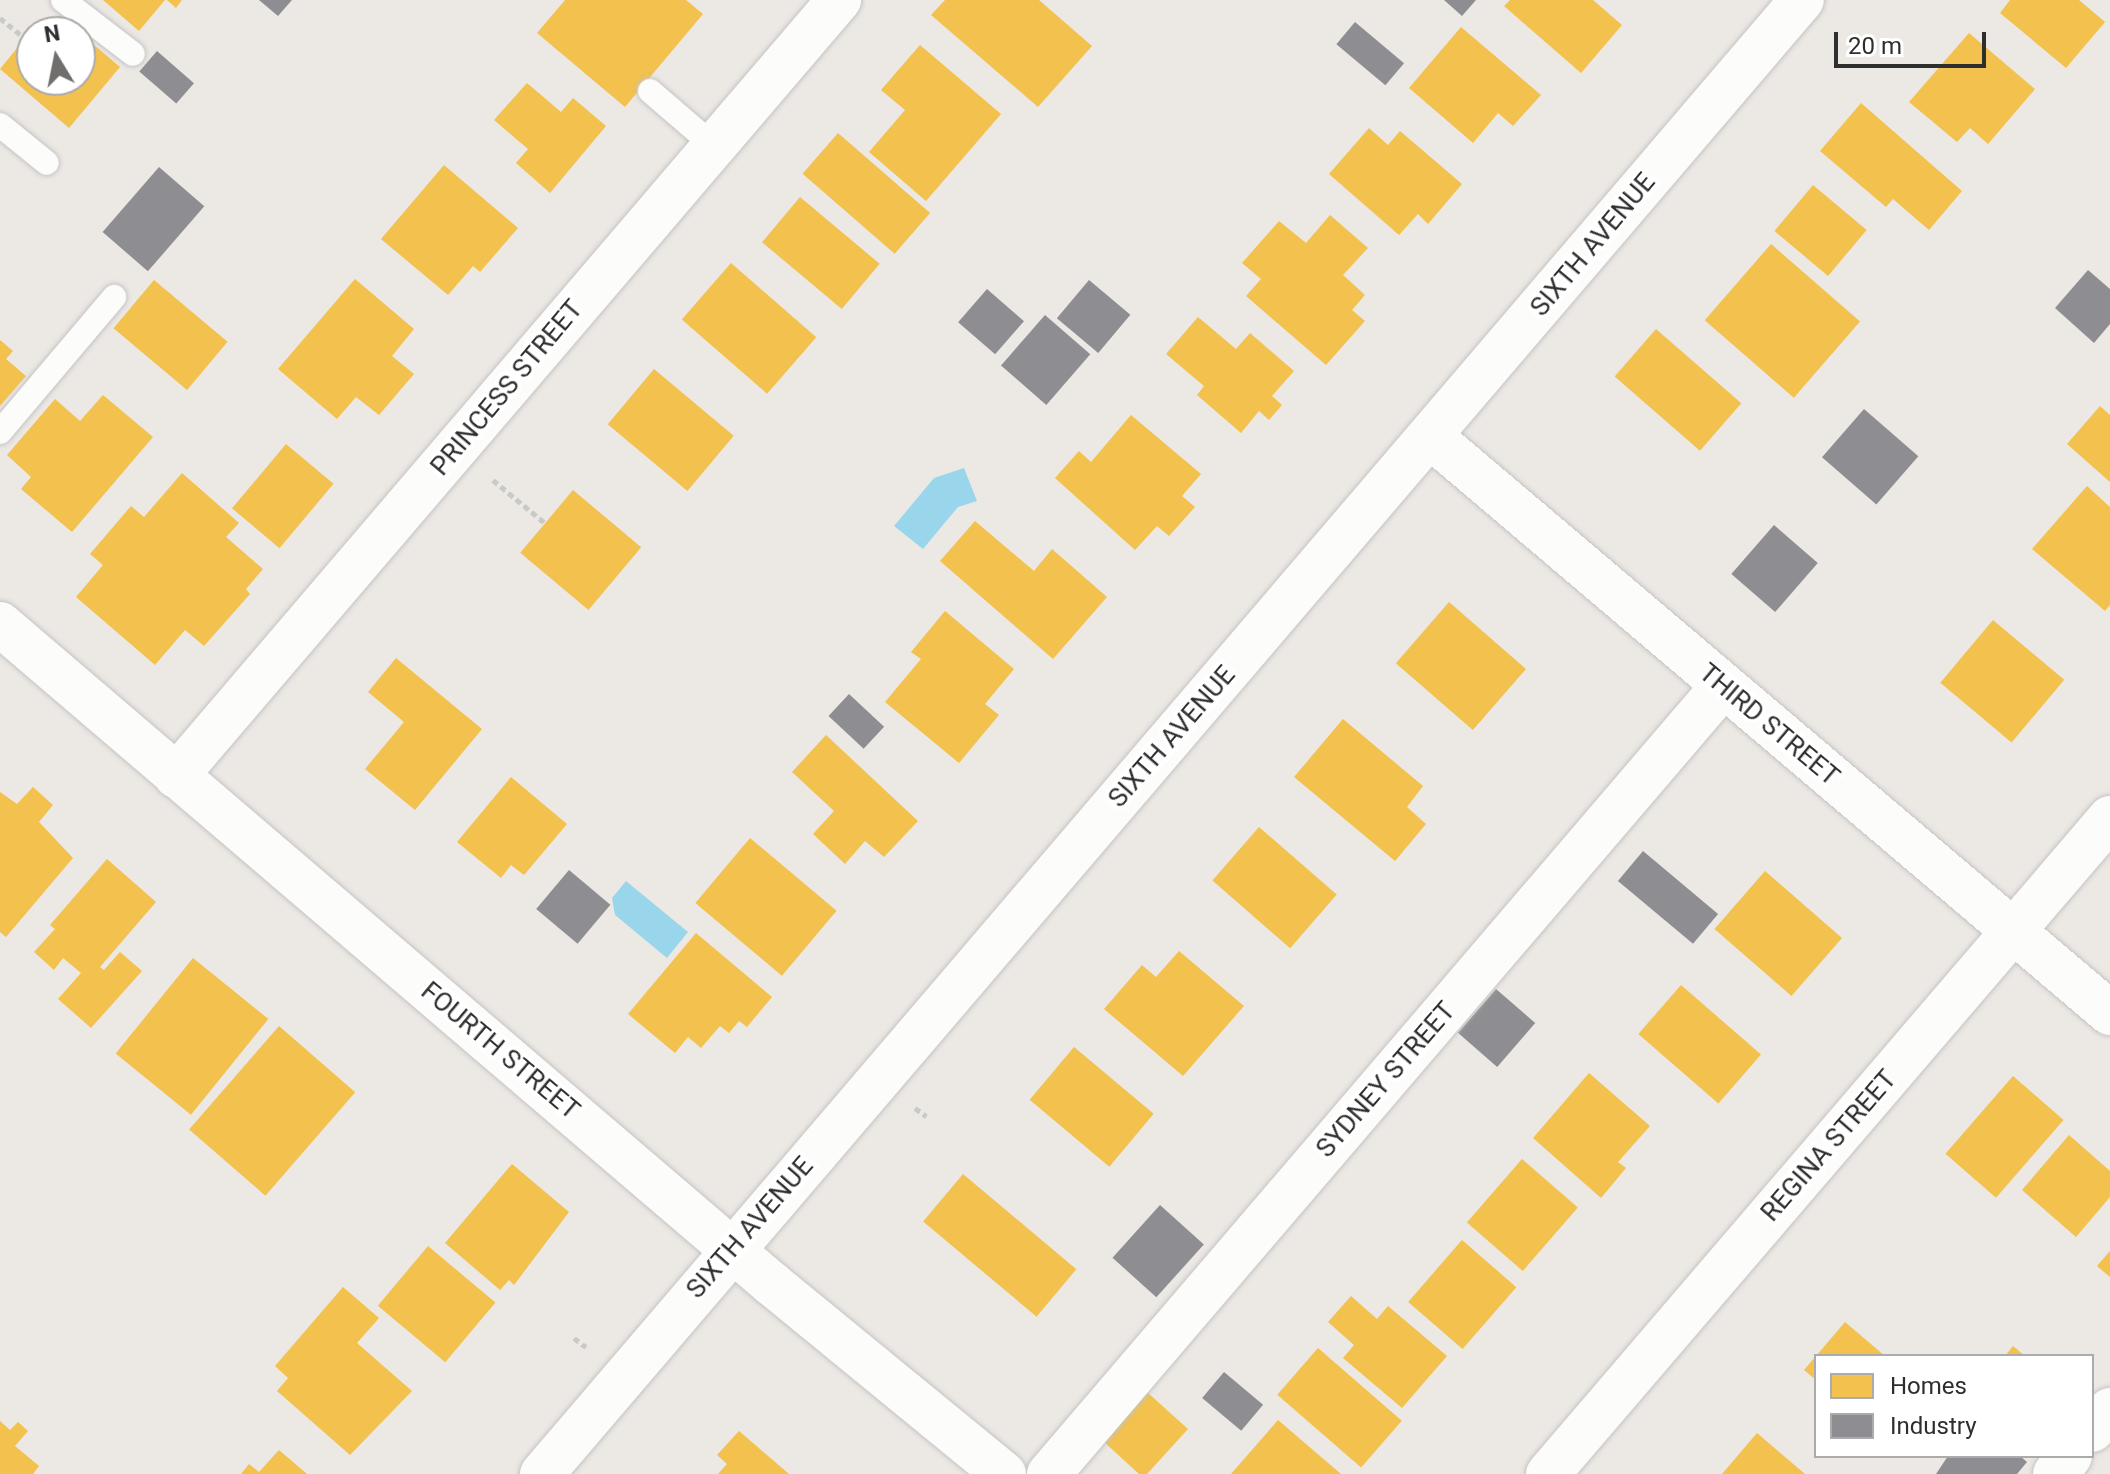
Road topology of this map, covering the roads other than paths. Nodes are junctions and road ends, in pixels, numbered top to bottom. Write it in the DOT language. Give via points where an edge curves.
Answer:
graph roads {
  1 [pos="63,0"];
  2 [pos="839,0"];
  3 [pos="1802,0"];
  4 [pos="133,54"];
  5 [pos="650,91"];
  6 [pos="0,125"];
  7 [pos="714,146"];
  8 [pos="47,163"];
  9 [pos="114,297"];
  10 [pos="0,432"];
  11 [pos="1430,436"];
  12 [pos="0,624"];
  13 [pos="1723,686"];
  14 [pos="176,776"];
  15 [pos="2110,818"];
  16 [pos="2013,932"];
  17 [pos="2110,1013"];
  18 [pos="731,1249"];
  19 [pos="2110,1410"];
  20 [pos="2094,1428"];
  21 [pos="2068,1458"];
  22 [pos="542,1474"];
  23 [pos="1004,1474"];
  24 [pos="1049,1474"];
  25 [pos="1548,1474"];
  26 [pos="2055,1474"];
  1 -- 4 [label="lane"];
  2 -- 7 [label="street, PRINCESS STREET"];
  3 -- 11 [label="street, SIXTH AVENUE"];
  5 -- 7 [label="lane"];
  6 -- 8 [label="lane"];
  7 -- 14 [label="street, PRINCESS STREET"];
  9 -- 10 [label="lane"];
  11 -- 13 [label="street, THIRD STREET"];
  11 -- 18 [label="street, SIXTH AVENUE"];
  12 -- 14 [label="street, FOURTH STREET"];
  13 -- 16 [label="street, THIRD STREET"];
  13 -- 24 [label="street, SYDNEY STREET"];
  14 -- 18 [label="street, FOURTH STREET"];
  15 -- 16 [label="street, REGINA STREET"];
  16 -- 17 [label="street, THIRD STREET"];
  16 -- 25 [label="street, REGINA STREET"];
  18 -- 22 [label="street, SIXTH AVENUE"];
  18 -- 23 [label="street, FOURTH STREET"];
  19 -- 20 [label="street"];
  21 -- 26 [label="street"];
}
